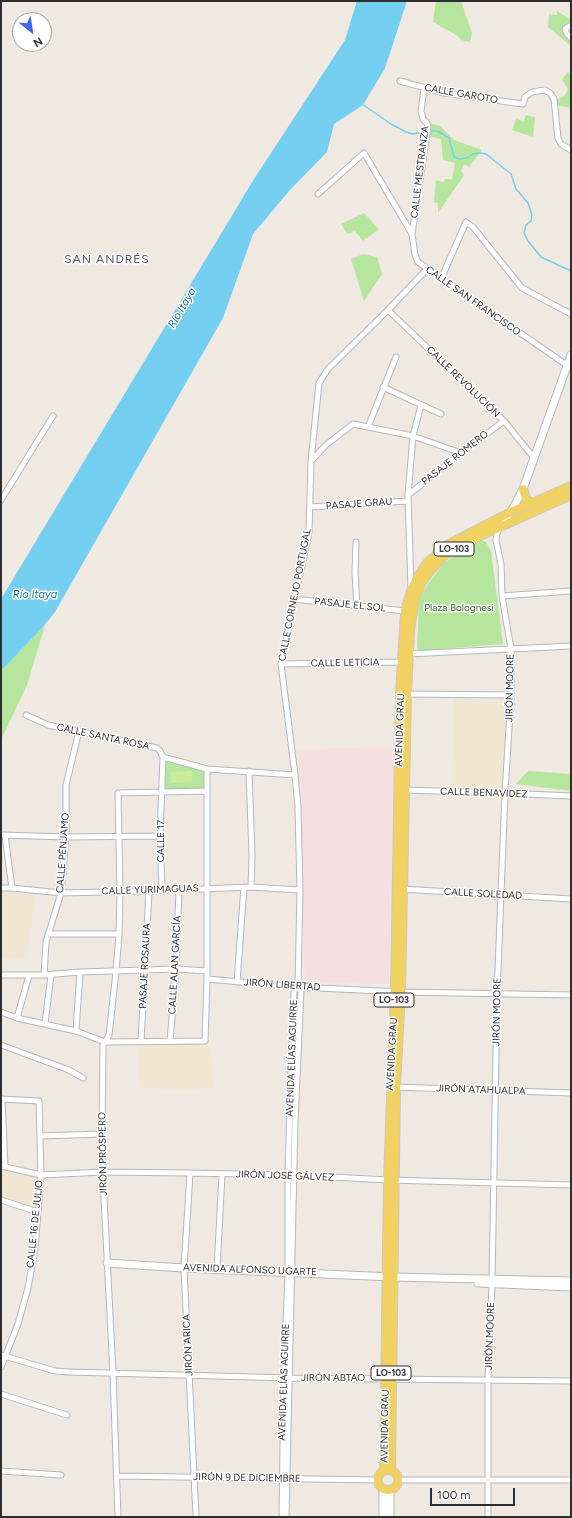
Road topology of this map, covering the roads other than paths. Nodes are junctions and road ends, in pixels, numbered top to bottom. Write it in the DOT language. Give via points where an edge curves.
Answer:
graph roads {
  1 [pos="571,25"];
  2 [pos="571,38"];
  3 [pos="400,81"];
  4 [pos="424,89"];
  5 [pos="571,150"];
  6 [pos="318,194"];
  7 [pos="412,234"];
  8 [pos="427,269"];
  9 [pos="441,279"];
  10 [pos="388,310"];
  11 [pos="571,314"];
  12 [pos="571,355"];
  13 [pos="396,357"];
  14 [pos="569,367"];
  15 [pos="383,386"];
  16 [pos="421,405"];
  17 [pos="441,414"];
  18 [pos="53,416"];
  19 [pos="504,421"];
  20 [pos="368,427"];
  21 [pos="413,436"];
  22 [pos="461,453"];
  23 [pos="534,458"];
  24 [pos="311,460"];
  25 [pos="571,486"];
  26 [pos="523,489"];
  27 [pos="571,495"];
  28 [pos="408,498"];
  29 [pos="1,500"];
  30 [pos="535,503"];
  31 [pos="310,507"];
  32 [pos="511,512"];
  33 [pos="501,526"];
  34 [pos="356,542"];
  35 [pos="411,590"];
  36 [pos="571,591"];
  37 [pos="502,596"];
  38 [pos="294,599"];
  39 [pos="358,606"];
  40 [pos="405,611"];
  41 [pos="571,646"];
  42 [pos="511,649"];
  43 [pos="405,658"];
  44 [pos="281,664"];
  45 [pos="404,694"];
  46 [pos="511,695"];
  47 [pos="26,715"];
  48 [pos="78,731"];
  49 [pos="163,757"];
  50 [pos="207,769"];
  51 [pos="249,771"];
  52 [pos="295,775"];
  53 [pos="401,790"];
  54 [pos="206,791"];
  55 [pos="162,792"];
  56 [pos="505,793"];
  57 [pos="571,796"];
  58 [pos="3,835"];
  59 [pos="120,836"];
  60 [pos="160,836"];
  61 [pos="66,837"];
  62 [pos="244,887"];
  63 [pos="251,887"];
  64 [pos="1,888"];
  65 [pos="12,888"];
  66 [pos="208,888"];
  67 [pos="399,889"];
  68 [pos="162,890"];
  69 [pos="179,890"];
  70 [pos="300,890"];
  71 [pos="150,891"];
  72 [pos="61,892"];
  73 [pos="120,892"];
  74 [pos="500,895"];
  75 [pos="571,899"];
  76 [pos="48,934"];
  77 [pos="119,934"];
  78 [pos="176,969"];
  79 [pos="144,970"];
  80 [pos="207,971"];
  81 [pos="80,972"];
  82 [pos="116,972"];
  83 [pos="1,975"];
  84 [pos="29,975"];
  85 [pos="44,975"];
  86 [pos="51,975"];
  87 [pos="207,979"];
  88 [pos="237,982"];
  89 [pos="298,987"];
  90 [pos="398,992"];
  91 [pos="497,995"];
  92 [pos="571,995"];
  93 [pos="1,1012"];
  94 [pos="17,1018"];
  95 [pos="45,1024"];
  96 [pos="76,1031"];
  97 [pos="141,1041"];
  98 [pos="170,1041"];
  99 [pos="105,1042"];
  100 [pos="1,1045"];
  101 [pos="83,1078"];
  102 [pos="393,1087"];
  103 [pos="495,1090"];
  104 [pos="571,1093"];
  105 [pos="1,1099"];
  106 [pos="102,1134"];
  107 [pos="40,1136"];
  108 [pos="3,1166"];
  109 [pos="103,1172"];
  110 [pos="190,1173"];
  111 [pos="222,1174"];
  112 [pos="41,1175"];
  113 [pos="291,1175"];
  114 [pos="391,1180"];
  115 [pos="493,1183"];
  116 [pos="571,1184"];
  117 [pos="1,1200"];
  118 [pos="38,1212"];
  119 [pos="107,1263"];
  120 [pos="184,1268"];
  121 [pos="217,1269"];
  122 [pos="290,1272"];
  123 [pos="390,1276"];
  124 [pos="492,1281"];
  125 [pos="571,1281"];
  126 [pos="571,1287"];
  127 [pos="3,1356"];
  128 [pos="1,1367"];
  129 [pos="113,1373"];
  130 [pos="190,1375"];
  131 [pos="287,1378"];
  132 [pos="388,1379"];
  133 [pos="488,1380"];
  134 [pos="571,1381"];
  135 [pos="1,1394"];
  136 [pos="67,1416"];
  137 [pos="388,1470"];
  138 [pos="1,1471"];
  139 [pos="61,1475"];
  140 [pos="117,1476"];
  141 [pos="194,1477"];
  142 [pos="285,1478"];
  143 [pos="377,1480"];
  144 [pos="398,1480"];
  145 [pos="489,1480"];
  146 [pos="571,1480"];
  147 [pos="386,1490"];
  148 [pos="118,1517"];
  149 [pos="196,1517"];
  150 [pos="282,1517"];
  151 [pos="286,1517"];
  152 [pos="383,1517"];
  153 [pos="390,1517"];
  154 [pos="488,1517"];
  1 -- 2 [label="street" via="565,29"];
  3 -- 4 [label="street, CALLE GAROTO"];
  4 -- 5 [label="street, CALLE GAROTO" via="523,104 525,97 532,92 545,90 554,99 558,138 561,144"];
  4 -- 7 [label="street, CALLE MESTRANZA" via="421,111 428,127"];
  6 -- 7 [label="street, CALLE SAN FRANCISCO" via="364,153"];
  7 -- 8 [label="street, CALLE SAN FRANCISCO" via="415,255 418,262"];
  8 -- 9 [label="street, CALLE SAN FRANCISCO"];
  8 -- 10 [label="street, CALLE CORNEJO PORTUGAL"];
  9 -- 11 [label="street" via="466,222 473,227 522,288"];
  9 -- 14 [label="street, CALLE SAN FRANCISCO"];
  10 -- 19 [label="street, CALLE REVOLUCIÓN"];
  10 -- 24 [label="street, CALLE CORNEJO PORTUGAL" via="322,376 319,383"];
  12 -- 14 [label="main road"];
  13 -- 15 [label="street"];
  14 -- 23 [label="main road"];
  15 -- 16 [label="street"];
  15 -- 20 [label="street"];
  16 -- 17 [label="street"];
  16 -- 21 [label="street, AVENIDA GRAU"];
  18 -- 29 [label="street"];
  19 -- 22 [label="street, PASAJE ROMERO"];
  19 -- 23 [label="street, CALLE REVOLUCIÓN"];
  20 -- 21 [label="street"];
  20 -- 24 [label="street" via="350,425"];
  21 -- 22 [label="street"];
  21 -- 28 [label="street, AVENIDA GRAU"];
  22 -- 28 [label="street, PASAJE ROMERO"];
  23 -- 26 [label="main road"];
  24 -- 31 [label="street, CALLE CORNEJO PORTUGAL"];
  25 -- 30 [label="main road, LO-103"];
  26 -- 30 [label="main road" via="527,501"];
  26 -- 32 [label="main road"];
  27 -- 33 [label="main road, LO-103"];
  28 -- 31 [label="street, PASAJE GRAU"];
  28 -- 35 [label="street, AVENIDA GRAU"];
  30 -- 32 [label="main road, LO-103"];
  31 -- 38 [label="street, CALLE CORNEJO PORTUGAL" via="307,548"];
  32 -- 33 [label="street, JIRÓN MOORE"];
  32 -- 35 [label="main road, AVENIDA GRAU / LO-103" via="447,545 427,563"];
  33 -- 37 [label="street, JIRÓN MOORE" via="496,540 502,571"];
  33 -- 43 [label="main road, LO-103" via="458,546 444,556 422,582 415,599"];
  34 -- 39 [label="street"];
  35 -- 40 [label="main road, AVENIDA GRAU / LO-103"];
  36 -- 37 [label="street"];
  37 -- 42 [label="street, JIRÓN MOORE"];
  38 -- 39 [label="street, PASAJE EL SOL"];
  38 -- 44 [label="street, CALLE CORNEJO PORTUGAL"];
  39 -- 40 [label="street, PASAJE EL SOL"];
  40 -- 43 [label="main road, AVENIDA GRAU / LO-103"];
  41 -- 42 [label="street, CALLE LETICIA"];
  42 -- 43 [label="street, CALLE LETICIA"];
  42 -- 46 [label="street, JIRÓN MOORE"];
  43 -- 44 [label="street, CALLE LETICIA"];
  43 -- 45 [label="main road, AVENIDA GRAU / LO-103"];
  44 -- 52 [label="street, CALLE CORNEJO PORTUGAL"];
  45 -- 46 [label="street"];
  45 -- 53 [label="main road, AVENIDA GRAU / LO-103"];
  46 -- 56 [label="street, JIRÓN MOORE"];
  47 -- 48 [label="street, CALLE SANTA ROSA" via="48,725"];
  48 -- 49 [label="street, CALLE SANTA ROSA" via="157,748"];
  48 -- 61 [label="street, CALLE PÉNJAMO" via="66,785"];
  49 -- 50 [label="street, CALLE SANTA ROSA"];
  49 -- 55 [label="street, CALLE 17"];
  50 -- 51 [label="street, CALLE SANTA ROSA"];
  50 -- 54 [label="street"];
  51 -- 52 [label="street, CALLE SANTA ROSA"];
  51 -- 63 [label="street"];
  52 -- 70 [label="street, CALLE CORNEJO PORTUGAL"];
  53 -- 56 [label="street, CALLE BENAVIDEZ"];
  53 -- 67 [label="main road, AVENIDA GRAU / LO-103"];
  54 -- 55 [label="street"];
  54 -- 66 [label="street"];
  55 -- 59 [label="street, JIRÓN PRÓSPERO" via="118,793"];
  55 -- 60 [label="street, CALLE 17"];
  56 -- 57 [label="street, CALLE BENAVIDEZ"];
  56 -- 74 [label="street, JIRÓN MOORE"];
  58 -- 61 [label="street"];
  58 -- 65 [label="street"];
  59 -- 60 [label="street"];
  59 -- 61 [label="street"];
  59 -- 73 [label="street, JIRÓN PRÓSPERO"];
  60 -- 68 [label="street, CALLE 17"];
  61 -- 72 [label="street, CALLE PÉNJAMO"];
  62 -- 63 [label="street, CALLE YURIMAGUAS"];
  62 -- 66 [label="street, CALLE YURIMAGUAS"];
  62 -- 88 [label="street"];
  63 -- 70 [label="street, CALLE YURIMAGUAS"];
  64 -- 65 [label="street, CALLE YURIMAGUAS"];
  65 -- 72 [label="street, CALLE YURIMAGUAS"];
  66 -- 69 [label="street, CALLE YURIMAGUAS"];
  66 -- 80 [label="street"];
  67 -- 74 [label="street, CALLE SOLEDAD"];
  67 -- 90 [label="main road, AVENIDA GRAU / LO-103"];
  68 -- 69 [label="street, CALLE YURIMAGUAS"];
  68 -- 71 [label="street, CALLE YURIMAGUAS"];
  69 -- 78 [label="street, CALLE ALAN GARCÍA"];
  70 -- 89 [label="street, CALLE CORNEJO PORTUGAL"];
  71 -- 73 [label="street, CALLE YURIMAGUAS"];
  71 -- 79 [label="street, PASAJE ROSAURA"];
  72 -- 73 [label="street, CALLE YURIMAGUAS"];
  72 -- 76 [label="street, CALLE PÉNJAMO"];
  73 -- 77 [label="street, JIRÓN PRÓSPERO"];
  74 -- 75 [label="street, CALLE SOLEDAD"];
  74 -- 91 [label="street, JIRÓN MOORE"];
  76 -- 77 [label="street"];
  76 -- 85 [label="street, CALLE PÉNJAMO"];
  77 -- 82 [label="street, JIRÓN PRÓSPERO"];
  78 -- 79 [label="street"];
  78 -- 80 [label="street"];
  78 -- 98 [label="street, CALLE ALAN GARCÍA"];
  79 -- 82 [label="street"];
  79 -- 97 [label="street, PASAJE ROSAURA"];
  80 -- 87 [label="street"];
  81 -- 82 [label="street"];
  81 -- 86 [label="street"];
  81 -- 96 [label="street"];
  82 -- 99 [label="street, JIRÓN PRÓSPERO" via="109,1035"];
  83 -- 84 [label="street"];
  84 -- 85 [label="street"];
  84 -- 94 [label="street"];
  85 -- 86 [label="street"];
  86 -- 95 [label="street"];
  87 -- 88 [label="street, JIRÓN LIBERTAD"];
  87 -- 98 [label="street" via="206,1041"];
  88 -- 89 [label="street, JIRÓN LIBERTAD"];
  89 -- 90 [label="street, JIRÓN LIBERTAD"];
  89 -- 113 [label="street, AVENIDA ELÍAS AGUIRRE" via="301,992"];
  90 -- 91 [label="street, JIRÓN LIBERTAD"];
  90 -- 102 [label="main road, AVENIDA GRAU / LO-103"];
  91 -- 92 [label="street, JIRÓN LIBERTAD"];
  91 -- 103 [label="street, JIRÓN MOORE"];
  93 -- 94 [label="street"];
  94 -- 95 [label="street"];
  95 -- 96 [label="street"];
  96 -- 99 [label="street"];
  97 -- 98 [label="street"];
  97 -- 99 [label="street"];
  99 -- 106 [label="street, JIRÓN PRÓSPERO"];
  100 -- 101 [label="street" via="69,1070"];
  102 -- 103 [label="street, JIRÓN ATAHUALPA"];
  102 -- 114 [label="main road, AVENIDA GRAU / LO-103"];
  103 -- 104 [label="street, JIRÓN ATAHUALPA"];
  103 -- 115 [label="street, JIRÓN MOORE"];
  105 -- 107 [label="street, CALLE 16 DE JULIO" via="39,1101"];
  105 -- 108 [label="street"];
  106 -- 107 [label="street"];
  106 -- 109 [label="street, JIRÓN PRÓSPERO"];
  107 -- 112 [label="street, CALLE 16 DE JULIO"];
  108 -- 112 [label="street, JIRÓN JOSÉ GÁLVEZ"];
  109 -- 110 [label="street, JIRÓN JOSÉ GÁLVEZ"];
  109 -- 112 [label="street, JIRÓN JOSÉ GÁLVEZ"];
  109 -- 119 [label="street, JIRÓN PRÓSPERO"];
  110 -- 111 [label="street, JIRÓN JOSÉ GÁLVEZ"];
  110 -- 120 [label="street, JIRÓN ARICA"];
  111 -- 113 [label="street, JIRÓN JOSÉ GÁLVEZ"];
  111 -- 121 [label="street"];
  112 -- 118 [label="street, CALLE 16 DE JULIO"];
  113 -- 114 [label="street, JIRÓN JOSÉ GÁLVEZ"];
  113 -- 122 [label="street, AVENIDA ELÍAS AGUIRRE"];
  114 -- 115 [label="street, JIRÓN JOSÉ GÁLVEZ"];
  114 -- 123 [label="main road, AVENIDA GRAU / LO-103"];
  115 -- 116 [label="street, JIRÓN JOSÉ GÁLVEZ"];
  115 -- 124 [label="street, JIRÓN MOORE"];
  117 -- 118 [label="street"];
  118 -- 127 [label="street, CALLE 16 DE JULIO" via="28,1288 18,1324"];
  119 -- 120 [label="main road, AVENIDA ALFONSO UGARTE"];
  119 -- 129 [label="street, JIRÓN PRÓSPERO"];
  120 -- 121 [label="main road, AVENIDA ALFONSO UGARTE"];
  120 -- 130 [label="street, JIRÓN ARICA"];
  121 -- 122 [label="main road, AVENIDA ALFONSO UGARTE"];
  122 -- 123 [label="main road, AVENIDA ALFONSO UGARTE"];
  122 -- 131 [label="street, AVENIDA ELÍAS AGUIRRE"];
  123 -- 124 [label="main road, AVENIDA ALFONSO UGARTE" via="406,1281"];
  123 -- 132 [label="main road, AVENIDA GRAU / LO-103"];
  124 -- 125 [label="main road, AVENIDA ALFONSO UGARTE"];
  124 -- 126 [label="main road, AVENIDA ALFONSO UGARTE"];
  124 -- 133 [label="street, JIRÓN MOORE"];
  127 -- 128 [label="street, CALLE 16 DE JULIO"];
  127 -- 129 [label="street, JIRÓN ABTAO" via="55,1371"];
  129 -- 130 [label="street, JIRÓN ABTAO"];
  129 -- 140 [label="street, JIRÓN PRÓSPERO"];
  130 -- 131 [label="street, JIRÓN ABTAO"];
  130 -- 141 [label="street, JIRÓN ARICA"];
  131 -- 132 [label="street, JIRÓN ABTAO"];
  131 -- 142 [label="street, AVENIDA ELÍAS AGUIRRE"];
  132 -- 133 [label="street, JIRÓN ABTAO"];
  132 -- 137 [label="main road, AVENIDA GRAU / LO-103"];
  133 -- 134 [label="street, JIRÓN ABTAO"];
  133 -- 145 [label="street, JIRÓN MOORE"];
  135 -- 136 [label="street"];
  137 -- 143 [label="main road" via="379,1474"];
  137 -- 144 [label="main road" via="396,1474"];
  138 -- 139 [label="street"];
  140 -- 141 [label="street, JIRÓN 9 DE DICIEMBRE"];
  140 -- 148 [label="street, JIRÓN PRÓSPERO"];
  141 -- 142 [label="street, JIRÓN 9 DE DICIEMBRE"];
  141 -- 149 [label="street, JIRÓN ARICA"];
  142 -- 143 [label="street, JIRÓN 9 DE DICIEMBRE"];
  142 -- 150 [label="street, AVENIDA ELÍAS AGUIRRE"];
  142 -- 151 [label="street, AVENIDA ELÍAS AGUIRRE"];
  143 -- 147 [label="main road" via="378,1485"];
  144 -- 145 [label="street"];
  144 -- 147 [label="main road" via="396,1487"];
  145 -- 146 [label="street"];
  145 -- 154 [label="street, JIRÓN MOORE"];
  147 -- 152 [label="main road"];
  147 -- 153 [label="main road"];
}
